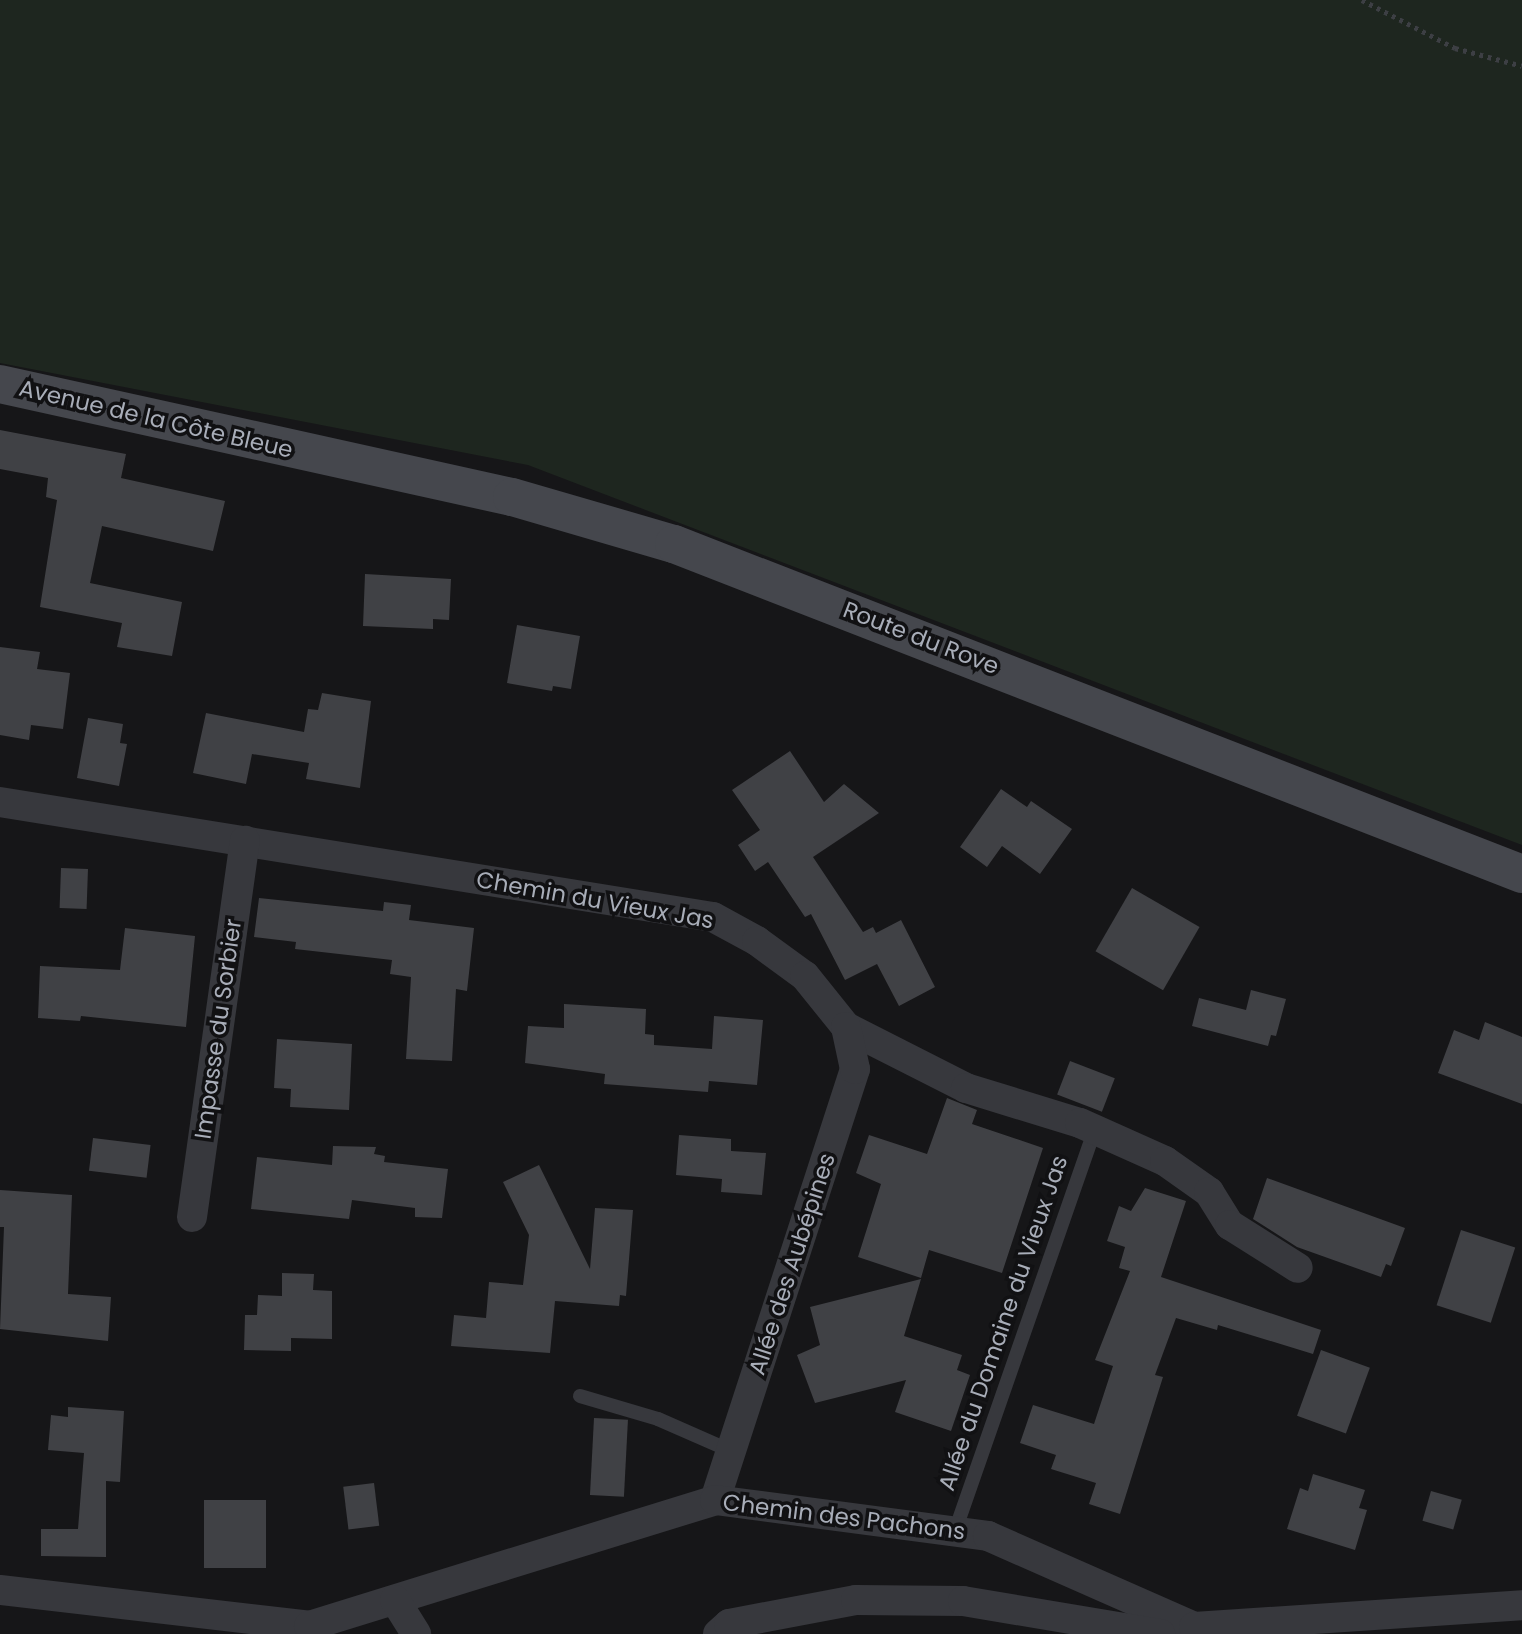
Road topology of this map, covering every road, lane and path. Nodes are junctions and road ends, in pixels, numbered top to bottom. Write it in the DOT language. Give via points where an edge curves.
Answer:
graph roads {
  1 [pos="1362,0"];
  2 [pos="1522,66"];
  3 [pos="0,384"];
  4 [pos="0,408"];
  5 [pos="304,453"];
  6 [pos="0,802"];
  7 [pos="245,841"];
  8 [pos="1522,874"];
  9 [pos="846,1027"];
  10 [pos="1095,1130"];
  11 [pos="192,1217"];
  12 [pos="1297,1268"];
  13 [pos="580,1396"];
  14 [pos="731,1451"];
  15 [pos="715,1500"];
  16 [pos="955,1531"];
  17 [pos="0,1590"];
  18 [pos="395,1600"];
  19 [pos="1522,1605"];
  20 [pos="1195,1630"];
  21 [pos="416,1634"];
  22 [pos="718,1634"];
  23 [pos="1160,1634"];
  1 -- 2 [label="path" via="1455,48"];
  3 -- 5 [label="main road, Avenue de la Côte Bleue" via="140,412"];
  4 -- 5 [label="main road, Avenue de la Côte Bleue" via="157,435"];
  5 -- 8 [label="main road, Route du Rove" via="512,497 674,544"];
  6 -- 7 [label="street, Chemin du Vieux Jas"];
  7 -- 9 [label="street, Chemin du Vieux Jas" via="713,917 757,941 805,976"];
  7 -- 11 [label="street, Impasse du Sorbier"];
  9 -- 10 [label="street, Chemin du Vieux Jas" via="966,1088"];
  9 -- 14 [label="street, Allée des Aubépines" via="855,1069"];
  10 -- 12 [label="street, Chemin du Vieux Jas" via="1165,1161 1209,1192 1230,1225"];
  10 -- 16 [label="lane, Allée du Domaine du Vieux Jas"];
  13 -- 14 [label="lane" via="658,1419"];
  14 -- 15 [label="street, Allée des Aubépines"];
  15 -- 16 [label="street, Chemin des Pachons"];
  15 -- 18 [label="street, Chemin des Pachons"];
  16 -- 20 [label="street, Chemin des Pachons" via="988,1536"];
  17 -- 18 [label="street, Chemin des Pachons" via="309,1626"];
  18 -- 21 [label="street"];
  19 -- 20 [label="street, Chemin des Pachons"];
  22 -- 23 [label="street" via="729,1624 856,1600 962,1601"];
}
